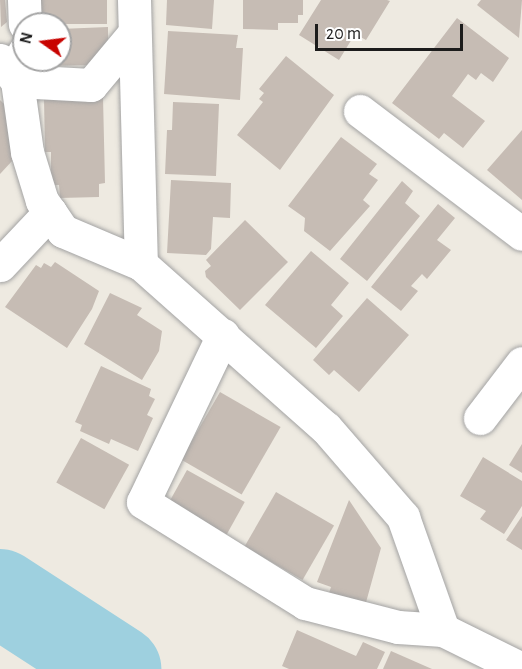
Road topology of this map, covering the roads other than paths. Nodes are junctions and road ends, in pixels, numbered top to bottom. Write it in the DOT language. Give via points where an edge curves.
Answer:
graph roads {
  1 [pos="134,0"];
  2 [pos="132,36"];
  3 [pos="15,72"];
  4 [pos="43,72"];
  5 [pos="360,111"];
  6 [pos="50,212"];
  7 [pos="522,234"];
  8 [pos="141,264"];
  9 [pos="0,265"];
  10 [pos="222,335"];
  11 [pos="522,363"];
  12 [pos="480,418"];
  13 [pos="443,630"];
  14 [pos="522,669"];
  1 -- 2 [label="street"];
  2 -- 4 [label="street" via="91,85"];
  2 -- 8 [label="street"];
  3 -- 6 [label="street" via="27,152 42,201"];
  5 -- 7 [label="street"];
  6 -- 8 [label="street" via="63,231"];
  6 -- 9 [label="street"];
  8 -- 10 [label="street"];
  10 -- 13 [label="street" via="326,428 403,517"];
  10 -- 13 [label="street" via="143,501 305,603 398,627"];
  11 -- 12 [label="street"];
  13 -- 14 [label="street"];
}
